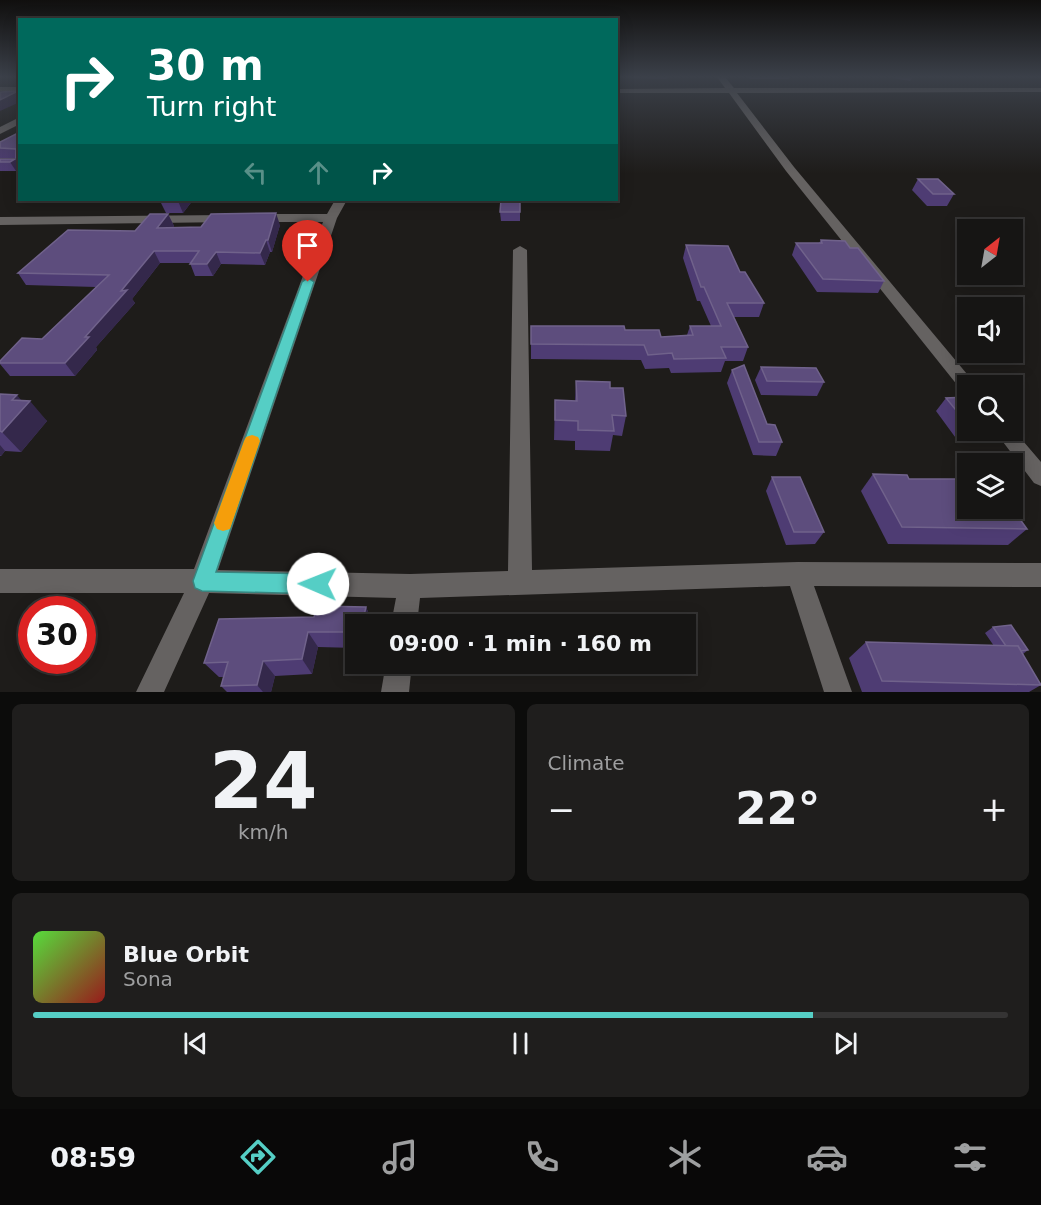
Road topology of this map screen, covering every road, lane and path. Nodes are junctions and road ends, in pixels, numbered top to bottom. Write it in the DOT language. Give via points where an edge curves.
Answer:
graph roads {
  1 [pos="746,109"];
  2 [pos="18,121"];
  3 [pos="0,130"];
  4 [pos="0,163"];
  5 [pos="18,163"];
  6 [pos="340,201"];
  7 [pos="331,218"];
  8 [pos="0,221"];
  9 [pos="520,250"];
  10 [pos="959,375"];
  11 [pos="1012,441"];
  12 [pos="1041,477"];
  13 [pos="798,574"];
  14 [pos="1041,575"];
  15 [pos="0,581"];
  16 [pos="202,581"];
  17 [pos="520,582"];
  18 [pos="410,586"];
  19 [pos="406,614"];
  20 [pos="397,674"];
  21 [pos="150,692"];
  22 [pos="395,692"];
  23 [pos="838,692"];
  1 -- 10 [label="street" via="790,169"];
  2 -- 3 [label="street"];
  4 -- 5 [label="street"];
  6 -- 7 [label="street"];
  7 -- 8 [label="street"];
  7 -- 16 [label="street"];
  9 -- 17 [label="street"];
  11 -- 12 [label="street"];
  13 -- 14 [label="street"];
  13 -- 17 [label="street"];
  13 -- 23 [label="street"];
  15 -- 16 [label="street"];
  16 -- 18 [label="street"];
  16 -- 21 [label="street"];
  17 -- 18 [label="street"];
  18 -- 19 [label="street"];
  20 -- 22 [label="street"];
}
